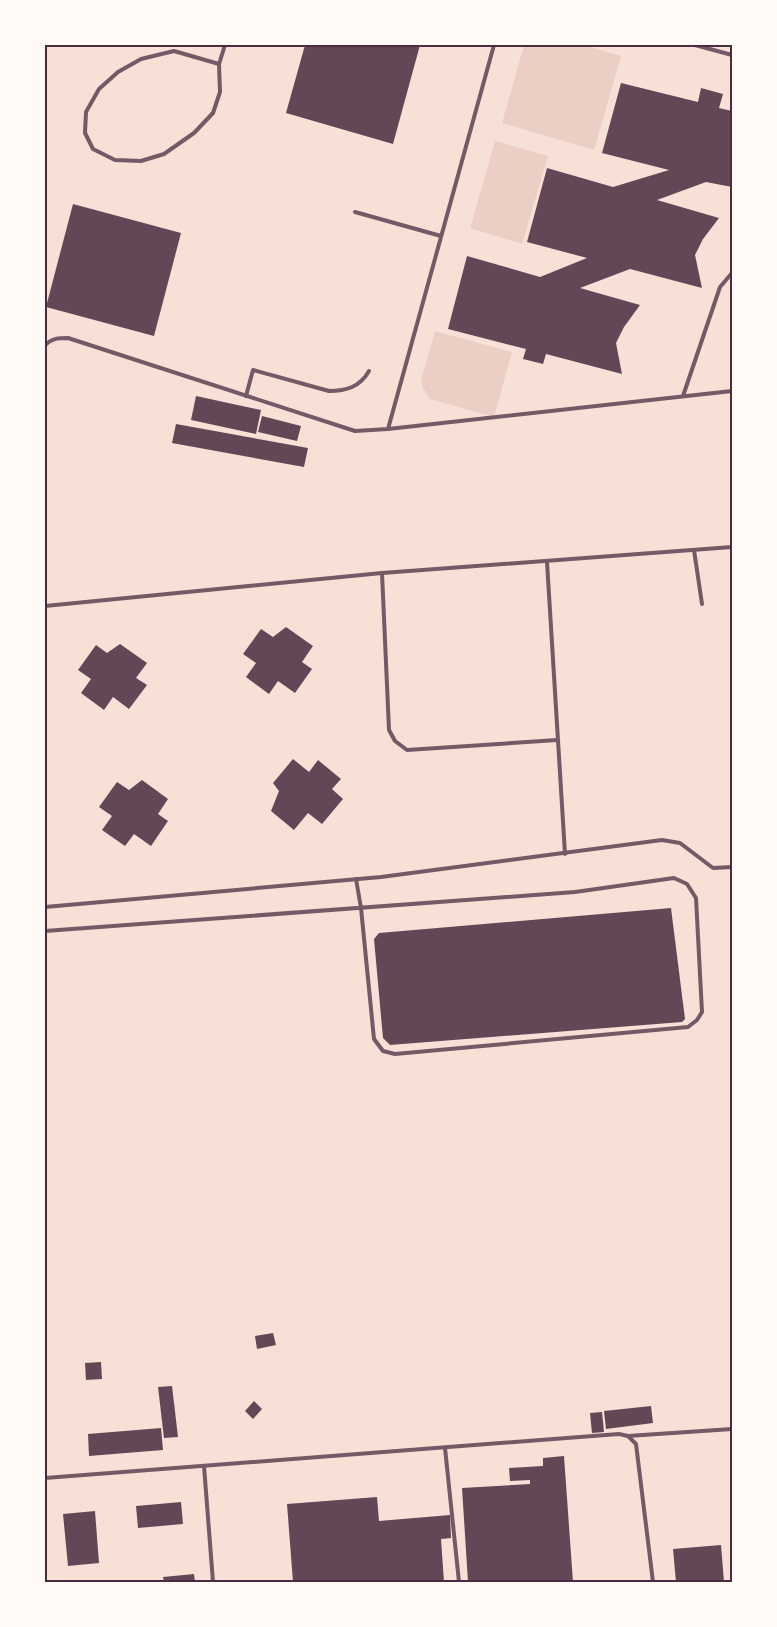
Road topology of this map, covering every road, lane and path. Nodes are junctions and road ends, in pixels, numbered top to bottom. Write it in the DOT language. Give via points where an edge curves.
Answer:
graph roads {
  1 [pos="176,45"];
  2 [pos="225,45"];
  3 [pos="494,45"];
  4 [pos="695,45"];
  5 [pos="174,51"];
  6 [pos="732,55"];
  7 [pos="219,64"];
  8 [pos="355,212"];
  9 [pos="441,236"];
  10 [pos="732,273"];
  11 [pos="45,345"];
  12 [pos="369,371"];
  13 [pos="732,391"];
  14 [pos="246,396"];
  15 [pos="684,396"];
  16 [pos="388,429"];
  17 [pos="732,547"];
  18 [pos="694,550"];
  19 [pos="547,562"];
  20 [pos="382,573"];
  21 [pos="702,604"];
  22 [pos="45,606"];
  23 [pos="557,740"];
  24 [pos="565,854"];
  25 [pos="732,867"];
  26 [pos="356,878"];
  27 [pos="45,907"];
  28 [pos="361,908"];
  29 [pos="45,931"];
  30 [pos="732,1429"];
  31 [pos="628,1436"];
  32 [pos="445,1448"];
  33 [pos="204,1466"];
  34 [pos="45,1478"];
  35 [pos="213,1582"];
  36 [pos="459,1582"];
  37 [pos="653,1582"];
  1 -- 5 [label="lane"];
  2 -- 7 [label="lane"];
  3 -- 9 [label="lane"];
  4 -- 6 [label="lane"];
  5 -- 7 [label="lane"];
  5 -- 7 [label="lane" via="141,59 118,72 99,89 86,112 86,133 93,149 115,160 140,162 164,154 194,134 213,113 220,92"];
  8 -- 9 [label="lane"];
  9 -- 16 [label="lane"];
  10 -- 15 [label="lane" via="720,287"];
  11 -- 14 [label="lane" via="50,340 68,338"];
  12 -- 14 [label="lane" via="356,386 329,391 253,370"];
  13 -- 15 [label="lane"];
  14 -- 16 [label="lane" via="355,431"];
  15 -- 16 [label="lane"];
  17 -- 18 [label="lane"];
  18 -- 19 [label="lane"];
  18 -- 21 [label="lane"];
  19 -- 20 [label="lane"];
  19 -- 23 [label="lane"];
  20 -- 22 [label="lane"];
  20 -- 23 [label="lane" via="389,730 395,741 407,750"];
  23 -- 24 [label="lane"];
  24 -- 25 [label="lane" via="662,840 680,843 713,868"];
  24 -- 26 [label="lane"];
  26 -- 27 [label="lane"];
  26 -- 28 [label="lane"];
  28 -- 28 [label="lane" via="575,892 674,878 687,884 696,898 702,1012 688,1027 395,1054 384,1051 374,1039"];
  28 -- 29 [label="lane"];
  30 -- 31 [label="lane"];
  31 -- 32 [label="lane" via="618,1434"];
  31 -- 37 [label="lane" via="636,1444"];
  32 -- 33 [label="lane"];
  32 -- 36 [label="lane"];
  33 -- 34 [label="lane"];
  33 -- 35 [label="lane"];
}
